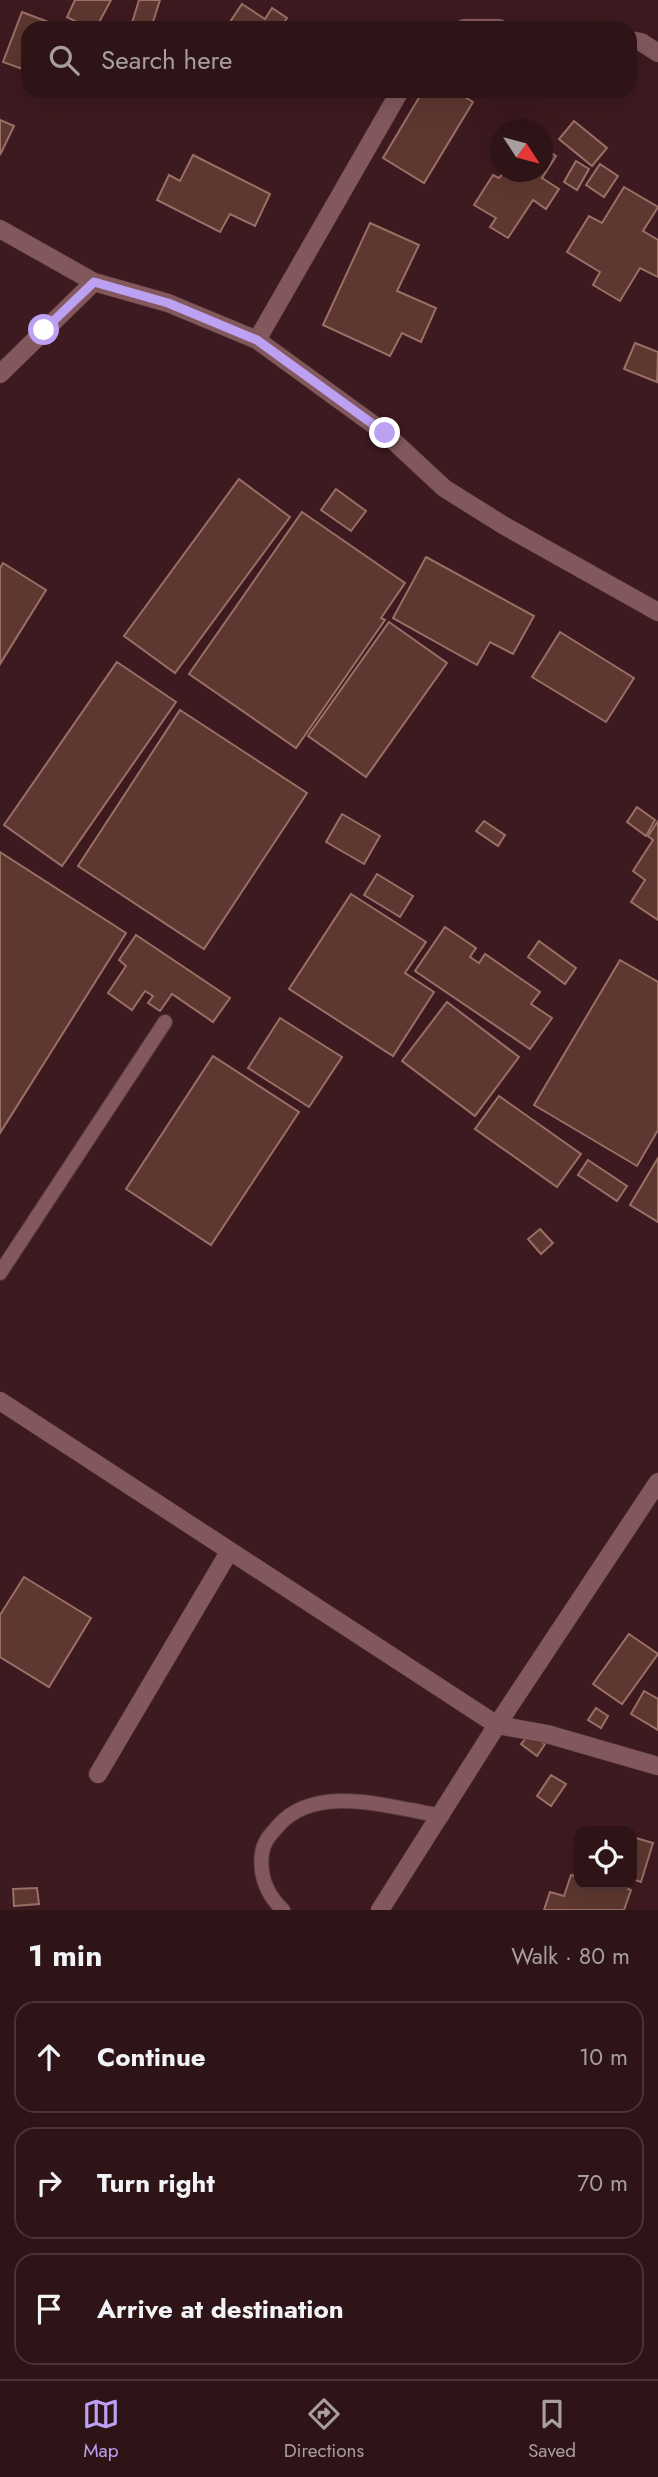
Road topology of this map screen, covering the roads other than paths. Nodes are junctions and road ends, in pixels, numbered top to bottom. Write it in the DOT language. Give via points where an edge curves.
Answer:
graph roads {
  1 [pos="637,41"];
  2 [pos="658,53"];
  3 [pos="396,98"];
  4 [pos="0,229"];
  5 [pos="94,282"];
  6 [pos="257,340"];
  7 [pos="0,374"];
  8 [pos="658,612"];
  9 [pos="165,1022"];
  10 [pos="0,1273"];
  11 [pos="0,1401"];
  12 [pos="658,1482"];
  13 [pos="229,1552"];
  14 [pos="497,1725"];
  15 [pos="658,1766"];
  16 [pos="98,1774"];
  17 [pos="442,1815"];
  18 [pos="283,1910"];
  19 [pos="380,1910"];
  1 -- 2 [label="street"];
  3 -- 6 [label="street"];
  4 -- 5 [label="street"];
  5 -- 6 [label="street" via="168,303"];
  5 -- 7 [label="street"];
  6 -- 8 [label="street" via="385,433 444,488"];
  9 -- 10 [label="lane"];
  11 -- 13 [label="street"];
  12 -- 14 [label="street"];
  13 -- 14 [label="street"];
  13 -- 16 [label="street"];
  14 -- 15 [label="street" via="547,1734"];
  14 -- 17 [label="street"];
  17 -- 18 [label="lane" via="346,1802 313,1804 286,1817 264,1843 260,1868 271,1899"];
  17 -- 19 [label="street"];
}
